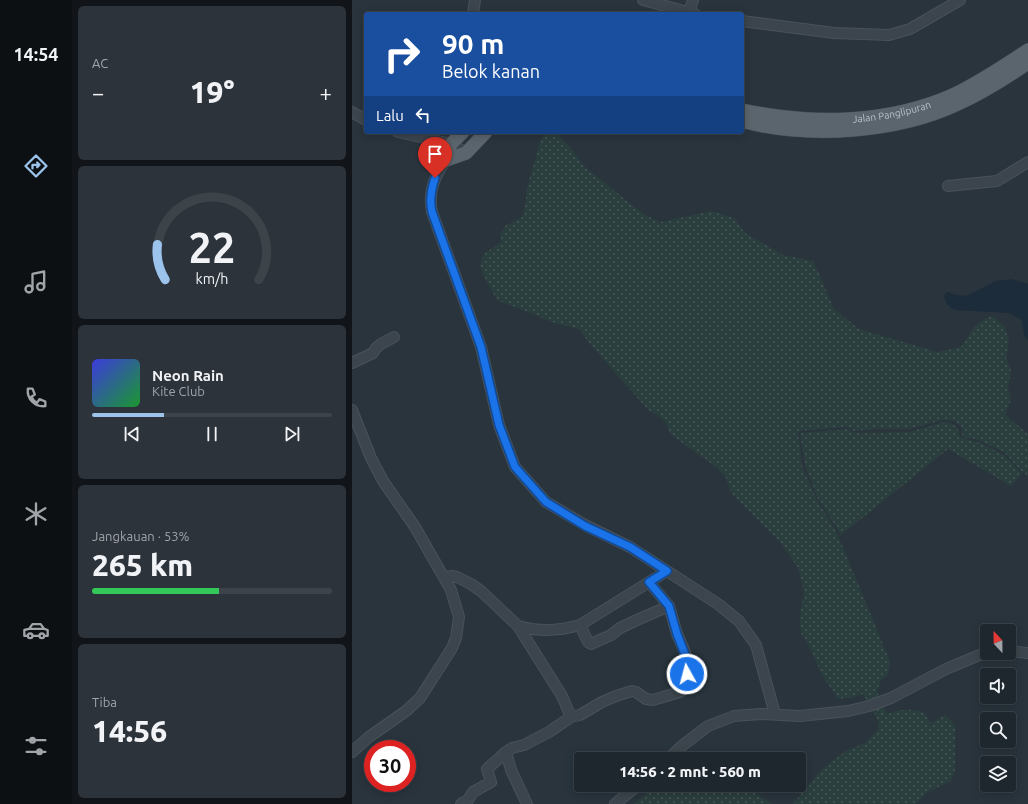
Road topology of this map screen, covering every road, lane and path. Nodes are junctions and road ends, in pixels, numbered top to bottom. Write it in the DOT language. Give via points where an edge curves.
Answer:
graph roads {
  1 [pos="475,0"];
  2 [pos="643,0"];
  3 [pos="694,0"];
  4 [pos="960,0"];
  5 [pos="654,2"];
  6 [pos="473,12"];
  7 [pos="686,12"];
  8 [pos="692,12"];
  9 [pos="744,21"];
  10 [pos="1028,50"];
  11 [pos="1028,63"];
  12 [pos="744,110"];
  13 [pos="352,112"];
  14 [pos="364,119"];
  15 [pos="744,120"];
  16 [pos="407,134"];
  17 [pos="462,134"];
  18 [pos="484,134"];
  19 [pos="451,144"];
  20 [pos="466,153"];
  21 [pos="446,160"];
  22 [pos="1028,162"];
  23 [pos="948,186"];
  24 [pos="394,337"];
  25 [pos="352,363"];
  26 [pos="352,410"];
  27 [pos="667,571"];
  28 [pos="445,578"];
  29 [pos="649,582"];
  30 [pos="669,606"];
  31 [pos="580,625"];
  32 [pos="518,626"];
  33 [pos="1016,652"];
  34 [pos="1028,653"];
  35 [pos="980,655"];
  36 [pos="775,714"];
  37 [pos="571,717"];
  38 [pos="352,752"];
  39 [pos="506,752"];
  40 [pos="676,752"];
  41 [pos="630,792"];
  42 [pos="461,804"];
  43 [pos="527,804"];
  44 [pos="615,804"];
  1 -- 6 [label="street"];
  2 -- 5 [label="street"];
  3 -- 8 [label="street"];
  4 -- 9 [label="street" via="910,29 889,35 818,31"];
  5 -- 7 [label="street"];
  10 -- 12 [label="main road, Jalan Panglipuran" via="954,94 902,111 846,119 808,119"];
  11 -- 15 [label="main road, Jalan Panglipuran" via="990,88 959,104 897,124 872,128 803,130"];
  13 -- 14 [label="street"];
  16 -- 19 [label="street"];
  17 -- 19 [label="main road"];
  18 -- 20 [label="main road"];
  19 -- 20 [label="street"];
  19 -- 21 [label="main road"];
  20 -- 21 [label="main road"];
  21 -- 27 [label="street" via="438,170 432,186 432,212 481,347 499,425 515,467 546,502 585,526 630,547"];
  22 -- 23 [label="street" via="997,181"];
  24 -- 25 [label="street" via="381,344 373,353"];
  26 -- 28 [label="street" via="383,481 415,527"];
  27 -- 29 [label="street"];
  27 -- 36 [label="street" via="739,621 756,646"];
  28 -- 32 [label="street" via="457,577 481,591"];
  28 -- 38 [label="street" via="459,617 452,648 420,698"];
  29 -- 30 [label="street"];
  29 -- 31 [label="street"];
  30 -- 31 [label="street" via="590,644"];
  30 -- 37 [label="street" via="685,652 688,681 686,688 653,700 632,691"];
  31 -- 32 [label="street" via="550,631"];
  32 -- 37 [label="street" via="562,696"];
  33 -- 34 [label="street"];
  35 -- 36 [label="street" via="869,706 848,712 800,716"];
  36 -- 40 [label="street" via="734,716 708,726"];
  37 -- 39 [label="street" via="549,732"];
  39 -- 42 [label="street" via="487,769 491,782 473,792 468,800"];
  39 -- 43 [label="street" via="511,770"];
  41 -- 44 [label="street"];
}
